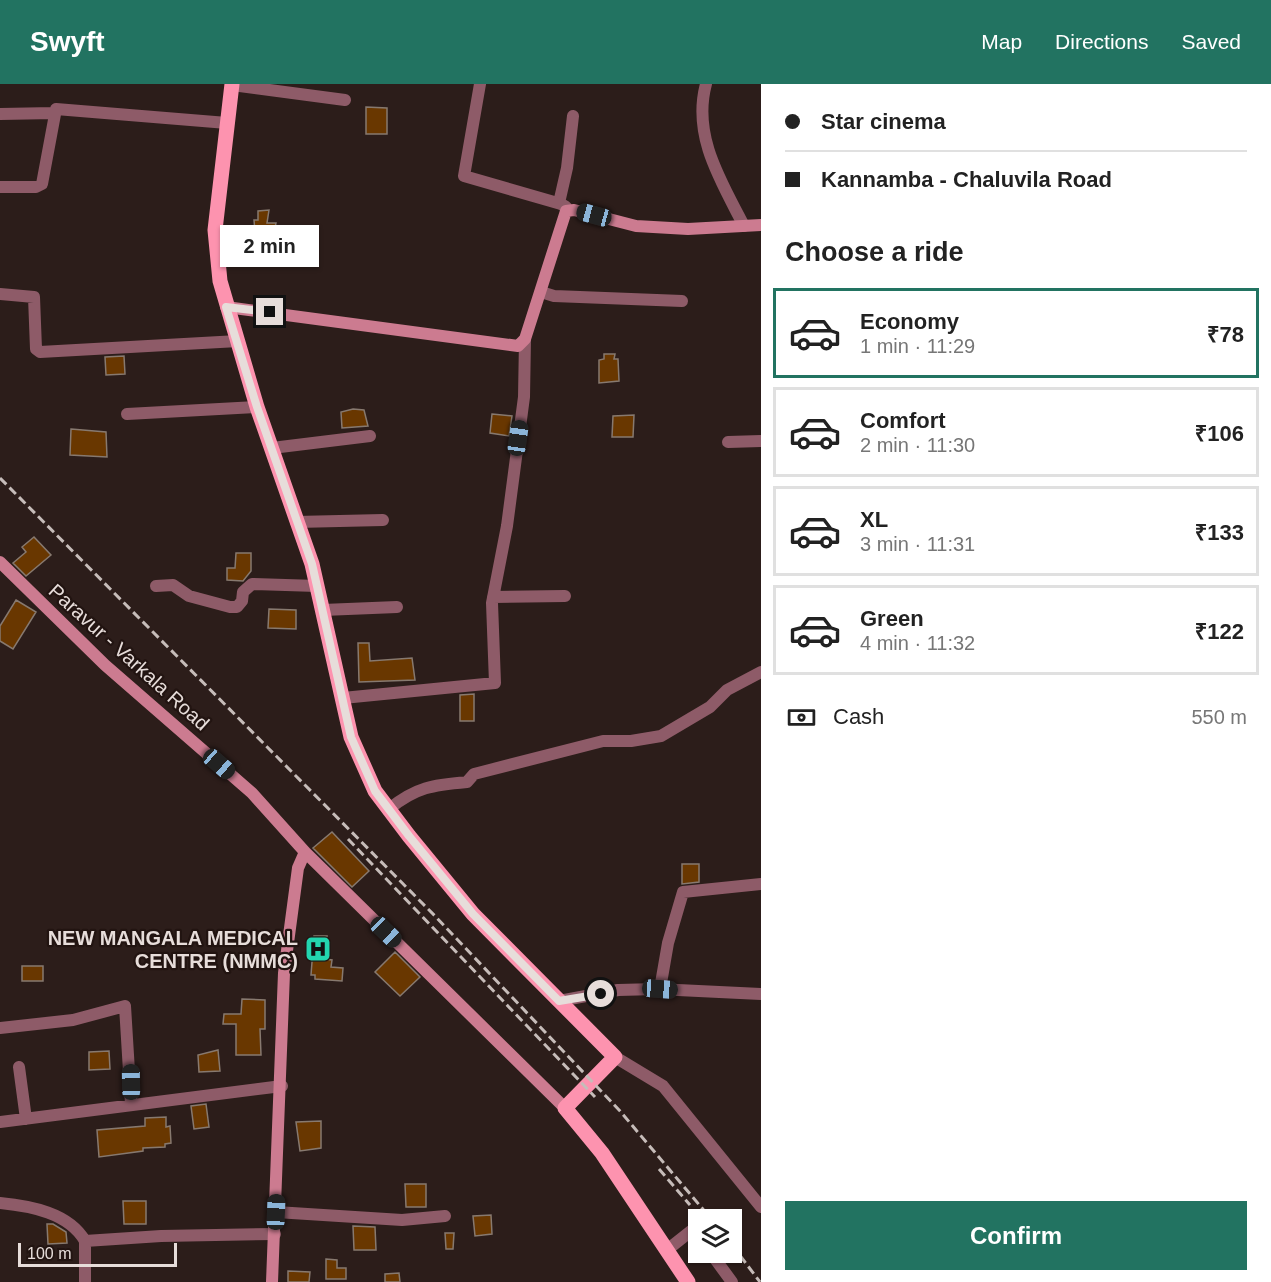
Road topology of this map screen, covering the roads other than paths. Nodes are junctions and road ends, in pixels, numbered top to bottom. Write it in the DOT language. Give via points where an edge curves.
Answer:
graph roads {
  1 [pos="480,84"];
  2 [pos="706,84"];
  3 [pos="232,85"];
  4 [pos="345,100"];
  5 [pos="54,113"];
  6 [pos="0,114"];
  7 [pos="573,116"];
  8 [pos="228,123"];
  9 [pos="0,187"];
  10 [pos="562,207"];
  11 [pos="761,225"];
  12 [pos="744,226"];
  13 [pos="541,292"];
  14 [pos="0,294"];
  15 [pos="682,301"];
  16 [pos="226,307"];
  17 [pos="525,339"];
  18 [pos="238,341"];
  19 [pos="257,407"];
  20 [pos="127,414"];
  21 [pos="370,436"];
  22 [pos="761,441"];
  23 [pos="728,442"];
  24 [pos="273,448"];
  25 [pos="383,520"];
  26 [pos="296,522"];
  27 [pos="0,562"];
  28 [pos="156,586"];
  29 [pos="317,586"];
  30 [pos="565,596"];
  31 [pos="493,597"];
  32 [pos="397,607"];
  33 [pos="323,610"];
  34 [pos="761,672"];
  35 [pos="343,698"];
  36 [pos="389,809"];
  37 [pos="304,852"];
  38 [pos="761,884"];
  39 [pos="660,989"];
  40 [pos="761,994"];
  41 [pos="559,1001"];
  42 [pos="0,1028"];
  43 [pos="615,1057"];
  44 [pos="19,1067"];
  45 [pos="282,1086"];
  46 [pos="131,1104"];
  47 [pos="565,1108"];
  48 [pos="26,1119"];
  49 [pos="0,1122"];
  50 [pos="0,1203"];
  51 [pos="761,1207"];
  52 [pos="276,1212"];
  53 [pos="445,1216"];
  54 [pos="688,1233"];
  55 [pos="275,1234"];
  56 [pos="85,1241"];
  57 [pos="667,1250"];
  58 [pos="718,1263"];
  59 [pos="85,1282"];
  60 [pos="272,1282"];
  61 [pos="688,1282"];
  62 [pos="732,1282"];
  1 -- 10 [label="street" via="464,176"];
  2 -- 12 [label="street" via="702,98 703,138"];
  3 -- 4 [label="street"];
  3 -- 8 [label="main road"];
  5 -- 6 [label="street"];
  5 -- 8 [label="street" via="56,109"];
  5 -- 9 [label="street" via="42,184"];
  7 -- 10 [label="street"];
  8 -- 16 [label="main road" via="214,230"];
  10 -- 12 [label="main road" via="636,226"];
  10 -- 13 [label="main road"];
  11 -- 12 [label="main road"];
  13 -- 15 [label="street" via="554,296"];
  13 -- 17 [label="main road"];
  14 -- 18 [label="street" via="34,297 34,341 40,352"];
  16 -- 17 [label="main road" via="518,346"];
  16 -- 18 [label="main road"];
  17 -- 31 [label="street" via="524,397"];
  18 -- 19 [label="main road"];
  19 -- 20 [label="street"];
  19 -- 24 [label="main road"];
  21 -- 24 [label="street"];
  22 -- 23 [label="street"];
  24 -- 26 [label="main road"];
  25 -- 26 [label="street"];
  26 -- 29 [label="main road"];
  27 -- 37 [label="main road, Paravur - Varkala Road" via="105,665 252,793"];
  28 -- 29 [label="street" via="173,585 189,596 237,607 243,592 252,584"];
  29 -- 33 [label="main road"];
  30 -- 31 [label="street"];
  31 -- 35 [label="street" via="495,683"];
  32 -- 33 [label="street"];
  33 -- 35 [label="main road"];
  34 -- 36 [label="street" via="727,690 710,707 661,736 603,741 474,774 467,782 428,785"];
  35 -- 36 [label="main road" via="351,737 375,791"];
  36 -- 41 [label="main road" via="473,914"];
  37 -- 45 [label="main road" via="298,868 284,973"];
  37 -- 47 [label="main road, Paravur - Varkala Road"];
  38 -- 39 [label="street" via="682,892"];
  39 -- 40 [label="street"];
  39 -- 41 [label="street" via="618,990"];
  41 -- 43 [label="main road"];
  42 -- 46 [label="street" via="73,1020 125,1006"];
  43 -- 47 [label="main road"];
  43 -- 51 [label="street" via="663,1086"];
  44 -- 48 [label="street"];
  45 -- 46 [label="street"];
  45 -- 52 [label="main road"];
  46 -- 48 [label="street"];
  47 -- 57 [label="main road" via="602,1154"];
  48 -- 49 [label="street"];
  50 -- 56 [label="street" via="47,1212 78,1228"];
  52 -- 53 [label="street" via="402,1220"];
  52 -- 55 [label="main road"];
  54 -- 57 [label="street"];
  55 -- 56 [label="street"];
  55 -- 60 [label="main road"];
  56 -- 59 [label="street"];
  57 -- 61 [label="main road"];
  58 -- 62 [label="street"];
}
